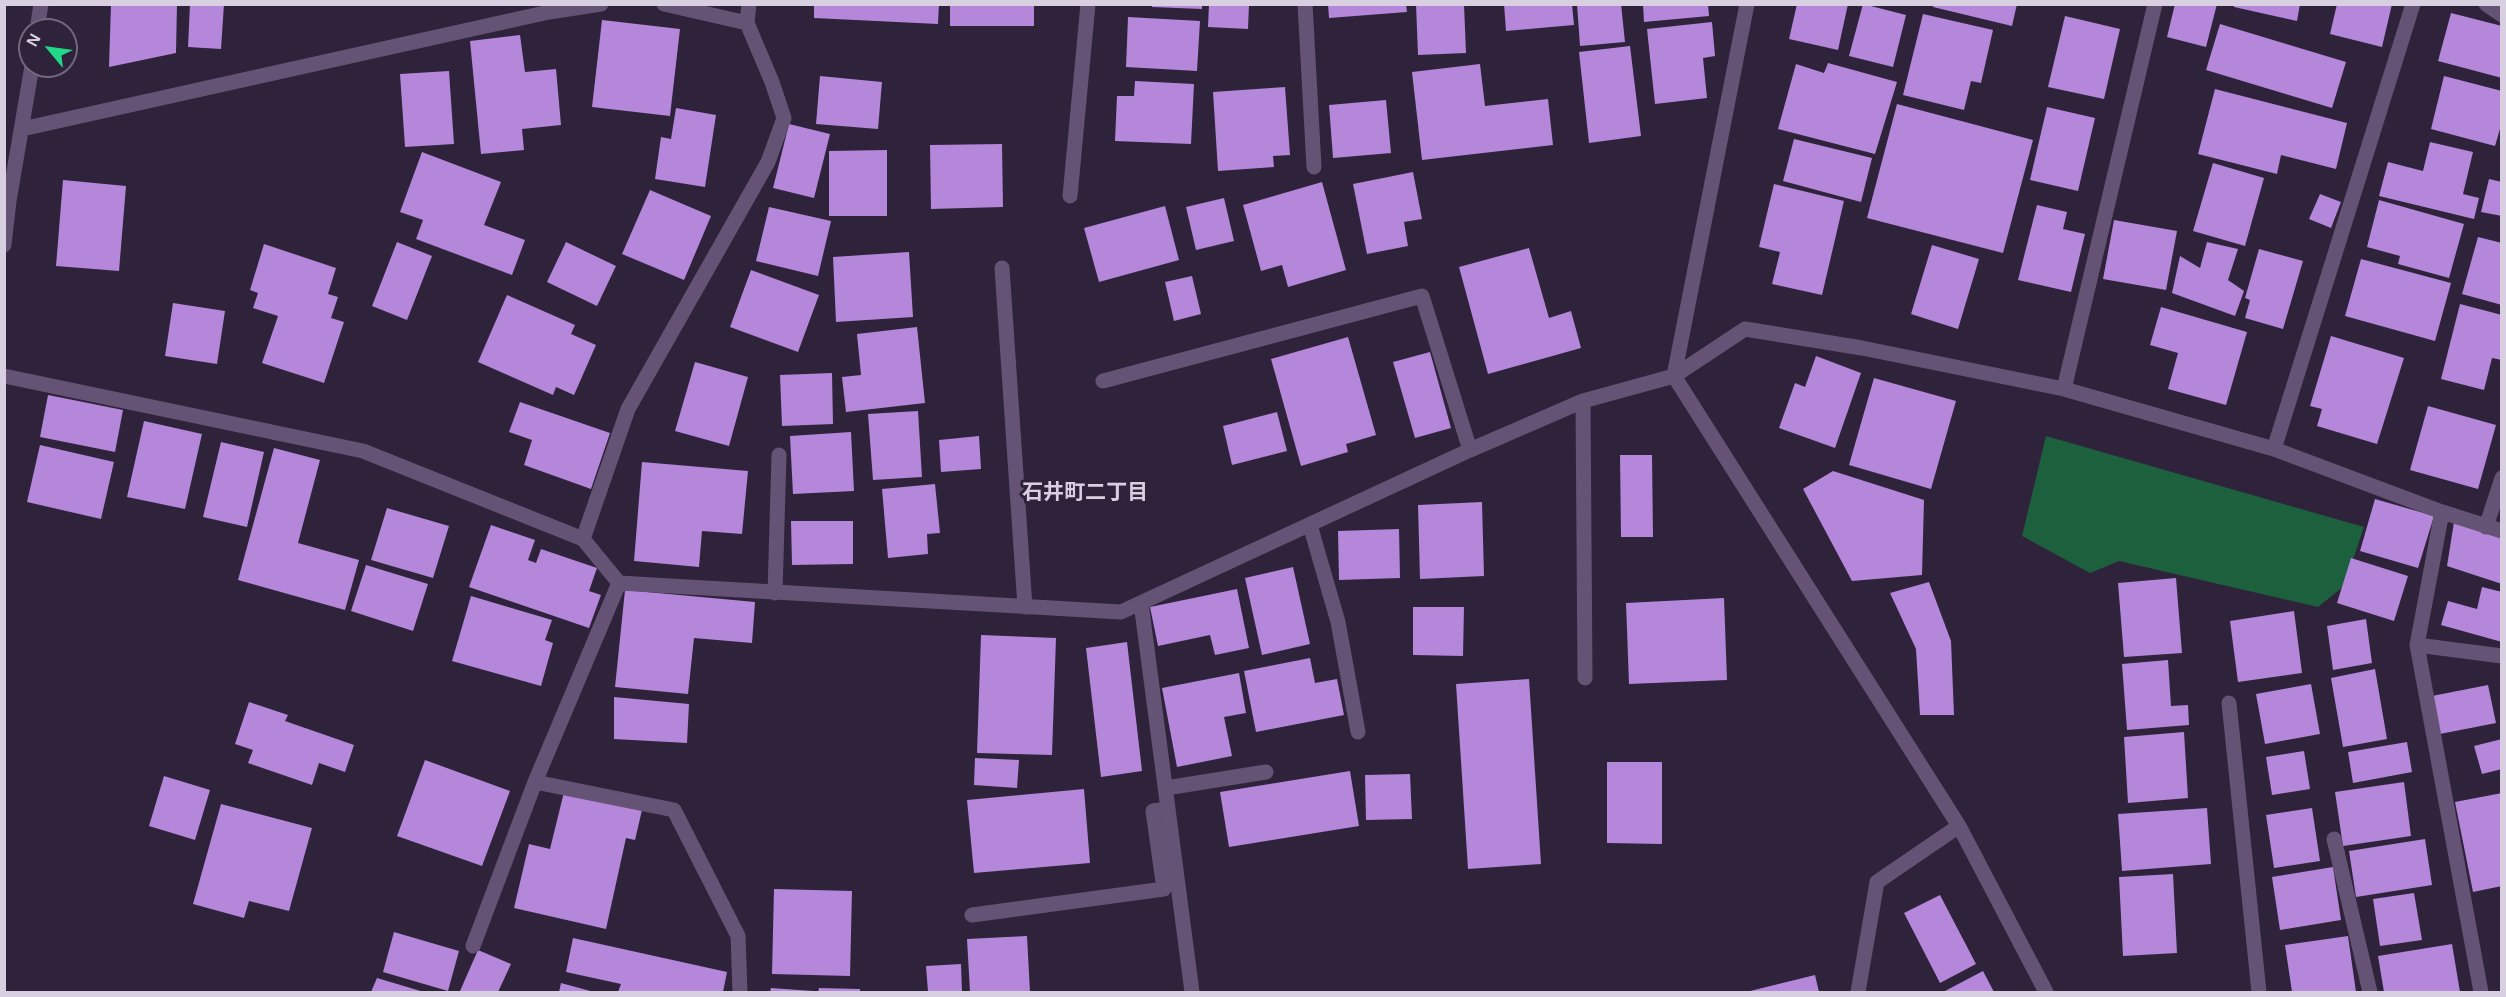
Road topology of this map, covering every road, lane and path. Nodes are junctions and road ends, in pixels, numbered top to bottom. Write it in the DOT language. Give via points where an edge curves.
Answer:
graph roads {
  1 [pos="602,4"];
  2 [pos="664,4"];
  3 [pos="749,4"];
  4 [pos="1088,4"];
  5 [pos="1305,4"];
  6 [pos="1747,4"];
  7 [pos="2155,4"];
  8 [pos="2413,4"];
  9 [pos="2486,4"];
  10 [pos="2502,15"];
  11 [pos="747,23"];
  12 [pos="30,78"];
  13 [pos="22,129"];
  14 [pos="1314,167"];
  15 [pos="1070,196"];
  16 [pos="4,245"];
  17 [pos="1002,268"];
  18 [pos="4,376"];
  19 [pos="1674,376"];
  20 [pos="1103,381"];
  21 [pos="2064,389"];
  22 [pos="1583,401"];
  23 [pos="2274,449"];
  24 [pos="1470,450"];
  25 [pos="779,455"];
  26 [pos="2502,478"];
  27 [pos="2442,512"];
  28 [pos="1310,525"];
  29 [pos="2494,529"];
  30 [pos="583,539"];
  31 [pos="619,583"];
  32 [pos="775,593"];
  33 [pos="1141,603"];
  34 [pos="1025,607"];
  35 [pos="2417,645"];
  36 [pos="2502,656"];
  37 [pos="1584,678"];
  38 [pos="2229,703"];
  39 [pos="1358,732"];
  40 [pos="1266,772"];
  41 [pos="535,782"];
  42 [pos="1166,788"];
  43 [pos="1168,810"];
  44 [pos="1959,826"];
  45 [pos="2334,839"];
  46 [pos="972,915"];
  47 [pos="473,946"];
  48 [pos="740,993"];
  49 [pos="1192,993"];
  50 [pos="1858,993"];
  51 [pos="2046,993"];
  52 [pos="2259,993"];
  53 [pos="2370,993"];
  54 [pos="2481,993"];
  1 -- 13 [label="street" via="549,12"];
  2 -- 11 [label="street"];
  3 -- 11 [label="street"];
  4 -- 15 [label="street"];
  5 -- 14 [label="street"];
  6 -- 19 [label="street"];
  7 -- 21 [label="street"];
  8 -- 23 [label="street"];
  9 -- 10 [label="street"];
  11 -- 30 [label="street" via="784,117 768,162 628,409"];
  12 -- 13 [label="street"];
  13 -- 16 [label="street"];
  17 -- 34 [label="street"];
  18 -- 30 [label="street" via="363,451"];
  19 -- 21 [label="street" via="1745,329"];
  19 -- 22 [label="street"];
  19 -- 44 [label="street"];
  20 -- 24 [label="street" via="1422,296"];
  21 -- 23 [label="street"];
  22 -- 24 [label="street"];
  22 -- 37 [label="street"];
  23 -- 27 [label="street"];
  24 -- 28 [label="street"];
  25 -- 32 [label="street"];
  26 -- 29 [label="street"];
  27 -- 29 [label="street"];
  27 -- 35 [label="street"];
  28 -- 33 [label="street"];
  28 -- 39 [label="street" via="1338,622"];
  30 -- 31 [label="street"];
  31 -- 32 [label="street"];
  31 -- 41 [label="street"];
  32 -- 34 [label="street"];
  33 -- 34 [label="street" via="1121,612"];
  33 -- 42 [label="street"];
  35 -- 36 [label="street"];
  35 -- 54 [label="street"];
  38 -- 52 [label="street"];
  40 -- 42 [label="street"];
  41 -- 47 [label="street"];
  41 -- 48 [label="street" via="674,810 738,936"];
  42 -- 43 [label="street"];
  43 -- 46 [label="street" via="1153,812 1164,889"];
  43 -- 49 [label="street"];
  44 -- 50 [label="street" via="1877,882"];
  44 -- 51 [label="street"];
  45 -- 53 [label="street"];
}
